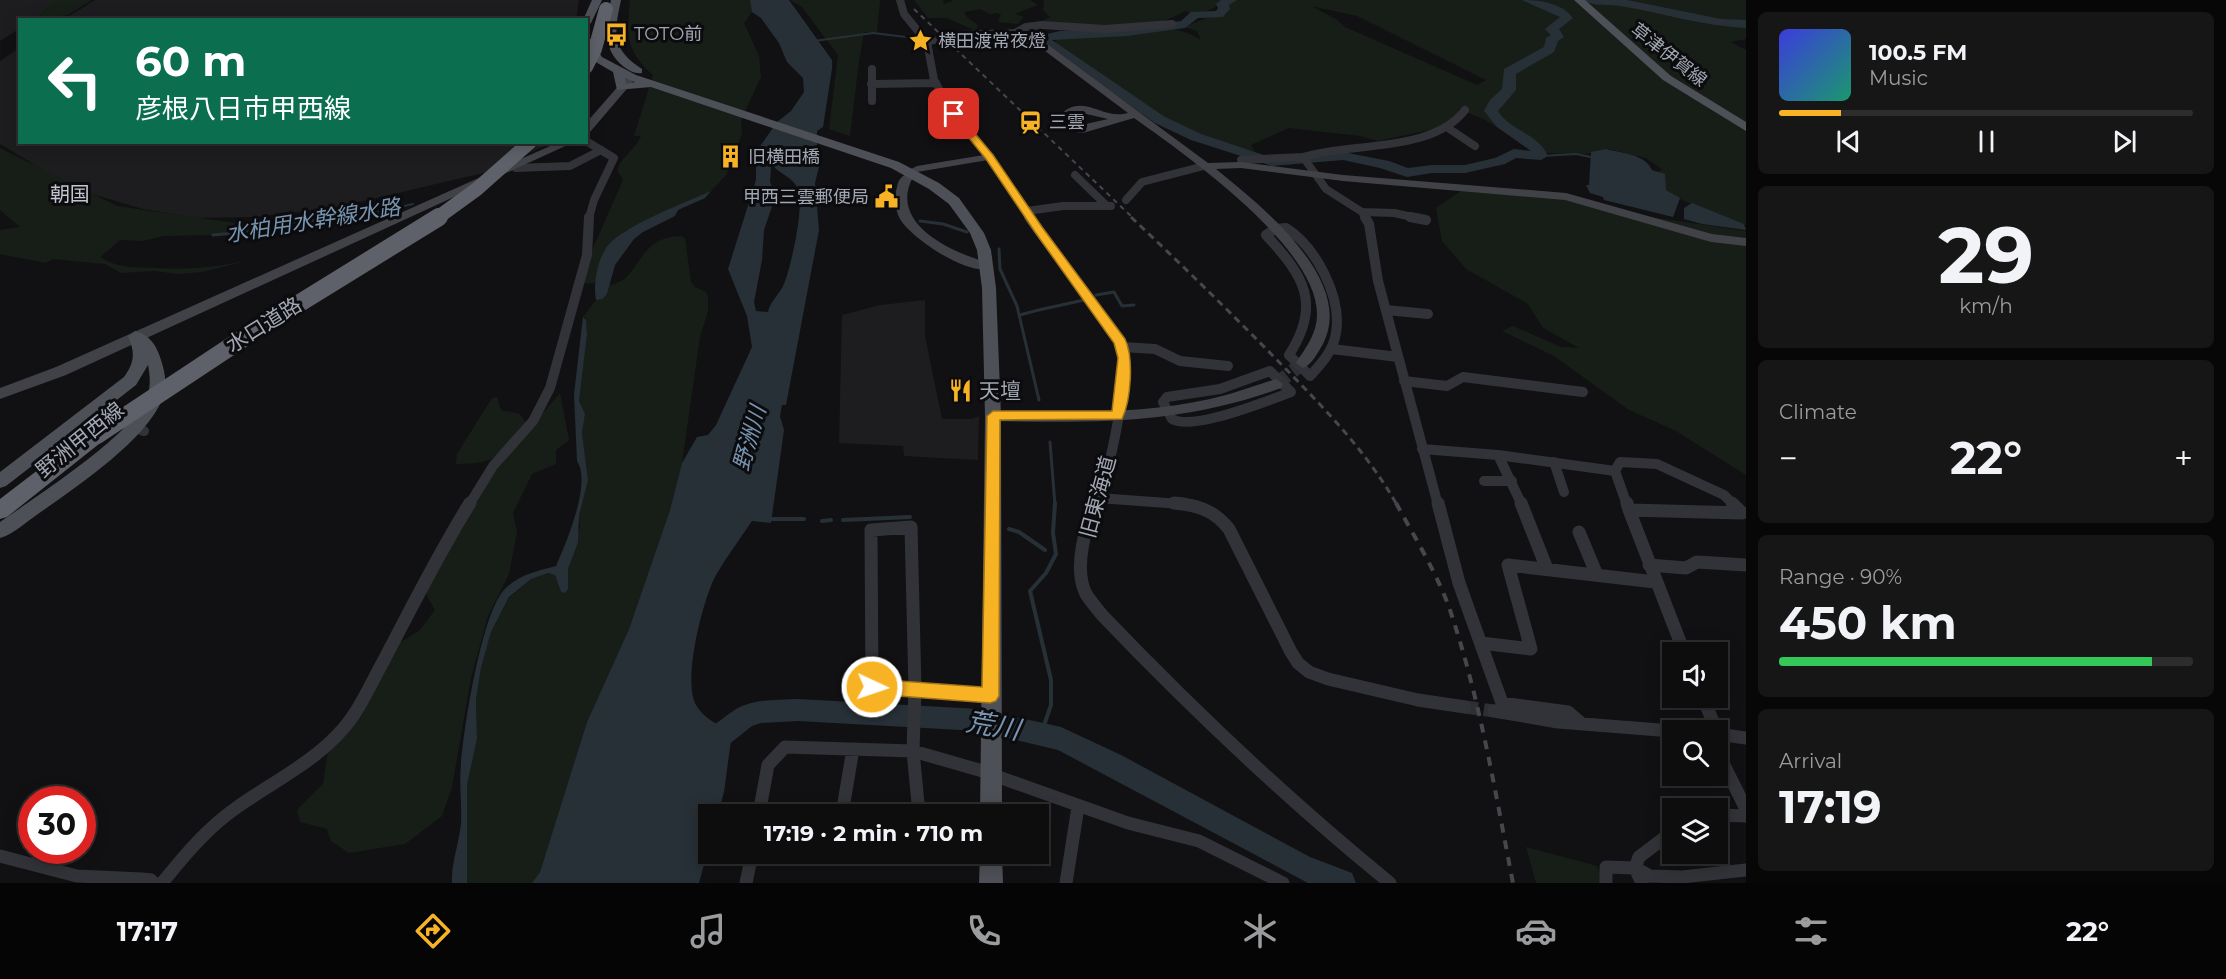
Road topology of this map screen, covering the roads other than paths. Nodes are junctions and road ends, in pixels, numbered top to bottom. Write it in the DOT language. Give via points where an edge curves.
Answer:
graph roads {
  1 [pos="900,0"];
  2 [pos="1579,0"];
  3 [pos="606,2"];
  4 [pos="588,21"];
  5 [pos="1172,24"];
  6 [pos="961,35"];
  7 [pos="926,40"];
  8 [pos="588,43"];
  9 [pos="588,63"];
  10 [pos="621,67"];
  11 [pos="873,69"];
  12 [pos="632,77"];
  13 [pos="647,81"];
  14 [pos="936,83"];
  15 [pos="871,84"];
  16 [pos="621,88"];
  17 [pos="679,92"];
  18 [pos="872,101"];
  19 [pos="1465,110"];
  20 [pos="1137,114"];
  21 [pos="1104,115"];
  22 [pos="1121,118"];
  23 [pos="1097,126"];
  24 [pos="1746,127"];
  25 [pos="588,128"];
  26 [pos="1448,128"];
  27 [pos="588,142"];
  28 [pos="528,144"];
  29 [pos="565,144"];
  30 [pos="1475,146"];
  31 [pos="602,150"];
  32 [pos="1303,156"];
  33 [pos="990,157"];
  34 [pos="1240,160"];
  35 [pos="1204,166"];
  36 [pos="516,168"];
  37 [pos="1075,175"];
  38 [pos="1314,175"];
  39 [pos="1126,200"];
  40 [pos="1027,211"];
  41 [pos="1362,212"];
  42 [pos="1426,220"];
  43 [pos="1275,229"];
  44 [pos="1746,242"];
  45 [pos="986,266"];
  46 [pos="1386,310"];
  47 [pos="1428,314"];
  48 [pos="135,336"];
  49 [pos="1122,347"];
  50 [pos="1332,349"];
  51 [pos="1398,357"];
  52 [pos="1303,363"];
  53 [pos="1228,366"];
  54 [pos="1404,381"];
  55 [pos="1276,384"];
  56 [pos="1583,393"];
  57 [pos="0,394"];
  58 [pos="1165,411"];
  59 [pos="89,412"];
  60 [pos="993,416"];
  61 [pos="1117,416"];
  62 [pos="139,429"];
  63 [pos="1422,448"];
  64 [pos="1498,455"];
  65 [pos="1554,462"];
  66 [pos="1615,471"];
  67 [pos="0,481"];
  68 [pos="1484,481"];
  69 [pos="1512,481"];
  70 [pos="1564,492"];
  71 [pos="1098,498"];
  72 [pos="1629,510"];
  73 [pos="0,511"];
  74 [pos="1744,514"];
  75 [pos="0,531"];
  76 [pos="1580,532"];
  77 [pos="1649,565"];
  78 [pos="1746,565"];
  79 [pos="1547,569"];
  80 [pos="1597,575"];
  81 [pos="1655,582"];
  82 [pos="1680,642"];
  83 [pos="1480,643"];
  84 [pos="915,696"];
  85 [pos="990,705"];
  86 [pos="1465,707"];
  87 [pos="1494,711"];
  88 [pos="1582,724"];
  89 [pos="1662,730"];
  90 [pos="1728,735"];
  91 [pos="1746,738"];
  92 [pos="913,748"];
  93 [pos="853,749"];
  94 [pos="1728,773"];
  95 [pos="991,774"];
  96 [pos="761,804"];
  97 [pos="844,804"];
  98 [pos="918,804"];
  99 [pos="991,804"];
  100 [pos="1078,807"];
  101 [pos="1746,809"];
  102 [pos="1728,815"];
  103 [pos="1746,816"];
  104 [pos="1662,840"];
  105 [pos="0,856"];
  106 [pos="750,864"];
  107 [pos="991,864"];
  108 [pos="1635,868"];
  109 [pos="1746,870"];
  110 [pos="154,883"];
  111 [pos="162,883"];
  112 [pos="746,883"];
  113 [pos="991,883"];
  114 [pos="1065,883"];
  115 [pos="1283,883"];
  116 [pos="1390,883"];
  117 [pos="1606,883"];
  118 [pos="1642,883"];
  1 -- 7 [label="street" via="904,14"];
  2 -- 24 [label="main road, 草津伊賀線" via="1661,73"];
  3 -- 4 [label="main road"];
  3 -- 9 [label="highway, bridge" via="599,38"];
  3 -- 10 [label="main road" via="611,38"];
  5 -- 6 [label="street" via="1105,29 1042,25 1015,33"];
  6 -- 7 [label="street"];
  6 -- 20 [label="street" via="983,42 1044,46"];
  7 -- 14 [label="street, 旧東海道"];
  8 -- 10 [label="main road" via="598,59"];
  10 -- 12 [label="main road"];
  10 -- 13 [label="main road"];
  10 -- 16 [label="main road"];
  11 -- 15 [label="street"];
  12 -- 13 [label="main road"];
  12 -- 16 [label="street"];
  13 -- 16 [label="main road"];
  13 -- 17 [label="main road"];
  13 -- 17 [label="main road"];
  14 -- 15 [label="street"];
  14 -- 33 [label="street, 旧東海道" via="948,105"];
  15 -- 18 [label="street"];
  16 -- 25 [label="street"];
  17 -- 45 [label="main road" via="908,171 954,201 977,233"];
  19 -- 26 [label="street" via="1461,119"];
  20 -- 22 [label="street"];
  20 -- 35 [label="street"];
  21 -- 22 [label="street"];
  21 -- 23 [label="street"];
  21 -- 23 [label="street" via="1090,108 1063,117 1074,129"];
  22 -- 23 [label="street"];
  26 -- 30 [label="street"];
  26 -- 32 [label="street" via="1396,142"];
  27 -- 31 [label="street"];
  28 -- 73 [label="highway, 水口道路, bridge" via="500,172 439,216 238,341 97,435"];
  29 -- 36 [label="street"];
  31 -- 36 [label="street" via="570,166"];
  31 -- 111 [label="street" via="614,158 594,200 587,255 550,388 532,421 475,492 344,728 323,750 233,810 190,849"];
  32 -- 34 [label="street"];
  32 -- 38 [label="street"];
  33 -- 40 [label="street, 旧東海道"];
  33 -- 45 [label="street" via="912,173 903,183 901,197 902,211 909,222 964,261"];
  35 -- 38 [label="street" via="1241,165"];
  35 -- 39 [label="street" via="1142,182"];
  35 -- 43 [label="street"];
  36 -- 48 [label="street"];
  37 -- 40 [label="street" via="1109,206"];
  38 -- 41 [label="street" via="1326,189"];
  38 -- 44 [label="street" via="1566,197 1711,238"];
  40 -- 49 [label="street, 旧東海道"];
  41 -- 42 [label="street"];
  41 -- 46 [label="street" via="1369,224"];
  43 -- 50 [label="street" via="1291,231 1328,280 1338,312"];
  43 -- 50 [label="street" via="1266,235 1297,273 1308,307 1305,329 1289,356 1310,376"];
  43 -- 52 [label="street" via="1311,272 1323,304 1322,332"];
  45 -- 60 [label="main road"];
  46 -- 47 [label="street"];
  46 -- 51 [label="street"];
  48 -- 57 [label="street"];
  48 -- 59 [label="main road, 野洲甲西線" via="142,352 141,365 130,381"];
  48 -- 62 [label="main road, 野洲甲西線" via="151,348 157,375 155,399"];
  49 -- 53 [label="street" via="1155,350 1180,361"];
  49 -- 61 [label="street, 旧東海道" via="1125,358"];
  50 -- 51 [label="street"];
  51 -- 54 [label="street"];
  54 -- 56 [label="street" via="1447,386 1463,377"];
  54 -- 63 [label="street"];
  55 -- 58 [label="street" via="1241,397"];
  58 -- 58 [label="street" via="1163,402 1167,396 1220,389 1270,370 1291,392 1240,411 1183,423 1174,421"];
  58 -- 61 [label="street"];
  59 -- 62 [label="street"];
  59 -- 67 [label="main road, 野洲甲西線"];
  60 -- 61 [label="street"];
  60 -- 85 [label="main road"];
  61 -- 71 [label="street, 旧東海道"];
  62 -- 75 [label="main road, 野洲甲西線"];
  63 -- 64 [label="street"];
  63 -- 83 [label="street" via="1459,583"];
  64 -- 65 [label="street"];
  64 -- 69 [label="street"];
  65 -- 66 [label="street"];
  65 -- 70 [label="street"];
  66 -- 72 [label="street"];
  66 -- 74 [label="street" via="1620,462 1657,464 1724,495"];
  68 -- 69 [label="street"];
  69 -- 79 [label="street"];
  71 -- 86 [label="street" via="1196,505 1225,521 1291,652 1309,672 1384,693"];
  71 -- 116 [label="street, 旧東海道" via="1090,516 1080,568 1085,592 1102,615 1226,741"];
  72 -- 74 [label="street"];
  72 -- 77 [label="street"];
  76 -- 80 [label="street"];
  77 -- 78 [label="street"];
  77 -- 81 [label="street"];
  79 -- 80 [label="street"];
  79 -- 83 [label="street" via="1508,565 1531,649"];
  80 -- 81 [label="street"];
  81 -- 82 [label="street"];
  83 -- 88 [label="street" via="1502,703 1568,712"];
  84 -- 84 [label="street" via="911,527 871,530 872,687"];
  84 -- 85 [label="street"];
  84 -- 92 [label="street"];
  85 -- 95 [label="main road"];
  87 -- 88 [label="street"];
  88 -- 89 [label="street"];
  90 -- 91 [label="street"];
  92 -- 93 [label="street"];
  92 -- 95 [label="street"];
  92 -- 98 [label="street"];
  93 -- 96 [label="street" via="785,747 768,765"];
  93 -- 97 [label="street"];
  94 -- 101 [label="street"];
  95 -- 99 [label="main road"];
  95 -- 100 [label="street"];
  100 -- 114 [label="street"];
  100 -- 115 [label="street" via="1199,841"];
  102 -- 103 [label="street"];
  104 -- 108 [label="street" via="1639,857"];
  105 -- 110 [label="street" via="77,876 135,878"];
  106 -- 112 [label="street"];
  107 -- 113 [label="main road"];
  108 -- 109 [label="street" via="1650,876 1682,877"];
  108 -- 117 [label="street" via="1606,867"];
  108 -- 118 [label="street"];
}
